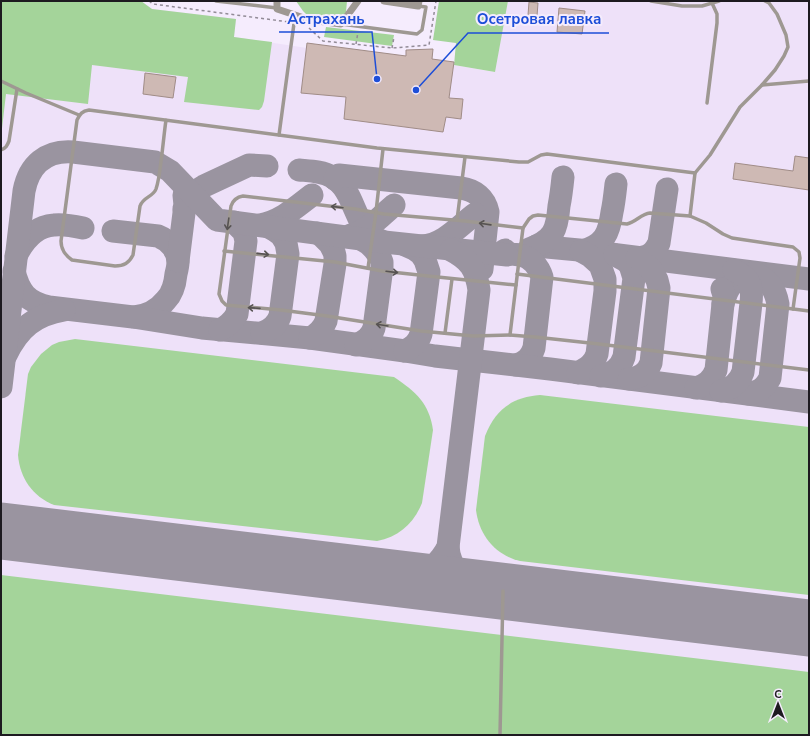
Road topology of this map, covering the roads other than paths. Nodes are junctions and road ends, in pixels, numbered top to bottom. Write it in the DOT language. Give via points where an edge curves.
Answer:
graph roads {
  1 [pos="216,1"];
  2 [pos="358,1"];
  3 [pos="384,1"];
  4 [pos="651,1"];
  5 [pos="719,1"];
  6 [pos="765,1"];
  7 [pos="712,3"];
  8 [pos="277,4"];
  9 [pos="419,4"];
  10 [pos="295,19"];
  11 [pos="341,24"];
  12 [pos="809,81"];
  13 [pos="1,82"];
  14 [pos="762,85"];
  15 [pos="16,89"];
  16 [pos="707,103"];
  17 [pos="79,115"];
  18 [pos="166,120"];
  19 [pos="279,135"];
  20 [pos="383,149"];
  21 [pos="1,150"];
  22 [pos="465,156"];
  23 [pos="695,173"];
  24 [pos="376,212"];
  25 [pos="690,216"];
  26 [pos="457,220"];
  27 [pos="523,228"];
  28 [pos="224,250"];
  29 [pos="368,268"];
  30 [pos="517,274"];
  31 [pos="452,279"];
  32 [pos="516,285"];
  33 [pos="793,309"];
  34 [pos="809,311"];
  35 [pos="445,333"];
  36 [pos="510,335"];
  37 [pos="809,370"];
  38 [pos="503,591"];
  39 [pos="500,735"];
  1 -- 8 [label="lane"];
  2 -- 11 [label="street"];
  3 -- 9 [label="street"];
  4 -- 7 [label="lane" via="682,6"];
  5 -- 7 [label="lane"];
  6 -- 14 [label="lane" via="777,14 788,47 775,70"];
  7 -- 16 [label="lane" via="717,14 717,23"];
  8 -- 10 [label="street" via="277,9"];
  9 -- 11 [label="lane" via="426,8 422,30 417,34"];
  10 -- 11 [label="street"];
  10 -- 19 [label="lane"];
  12 -- 14 [label="lane"];
  13 -- 15 [label="lane"];
  14 -- 23 [label="lane" via="740,107 710,155"];
  15 -- 17 [label="lane"];
  15 -- 21 [label="lane" via="9,141"];
  17 -- 18 [label="lane" via="89,110"];
  17 -- 18 [label="lane" via="61,247 64,254 72,260 115,266 125,265 133,255 141,202 156,190"];
  18 -- 19 [label="lane"];
  19 -- 20 [label="lane"];
  20 -- 22 [label="lane"];
  20 -- 24 [label="lane"];
  22 -- 23 [label="lane" via="528,162 541,154 546,154"];
  22 -- 26 [label="lane"];
  23 -- 25 [label="lane"];
  24 -- 26 [label="lane"];
  24 -- 28 [label="lane, one-way" via="240,196 231,206"];
  24 -- 29 [label="lane"];
  25 -- 27 [label="lane" via="645,213 628,224 538,215 529,219"];
  25 -- 33 [label="lane" via="732,238 793,247 799,252"];
  27 -- 26 [label="lane, one-way"];
  27 -- 30 [label="lane"];
  28 -- 29 [label="lane, one-way"];
  35 -- 28 [label="lane, one-way" via="289,311 226,305 219,294"];
  29 -- 31 [label="lane, one-way"];
  30 -- 32 [label="lane"];
  30 -- 33 [label="lane"];
  31 -- 32 [label="lane"];
  31 -- 35 [label="lane"];
  32 -- 36 [label="lane"];
  33 -- 34 [label="lane"];
  35 -- 36 [label="lane" via="474,336"];
  36 -- 37 [label="lane"];
  38 -- 39 [label="lane"];
}
